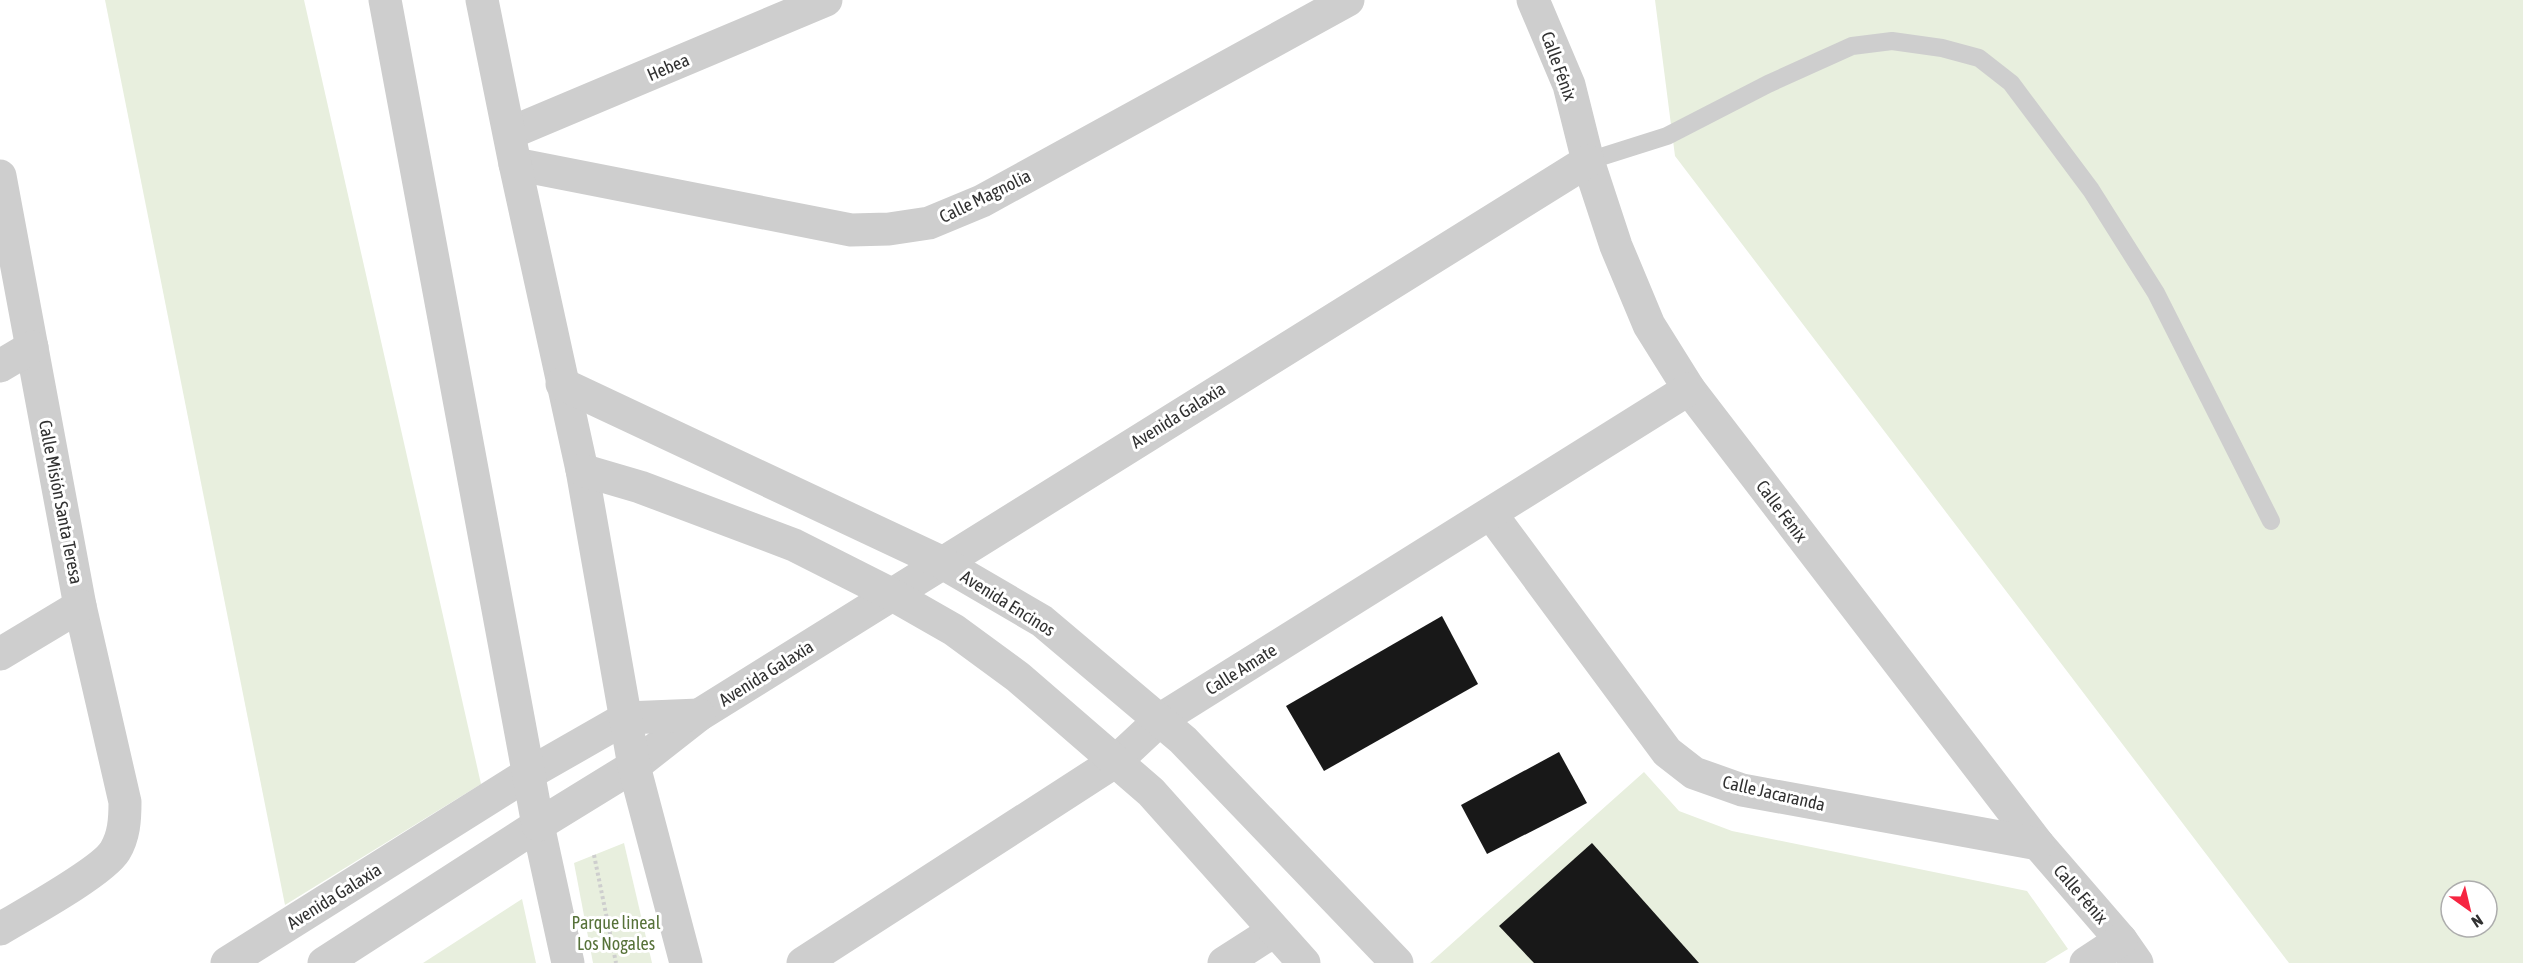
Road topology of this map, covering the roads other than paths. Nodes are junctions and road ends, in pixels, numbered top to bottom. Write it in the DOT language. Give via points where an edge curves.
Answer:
graph roads {
  1 [pos="384,0"];
  2 [pos="482,0"];
  3 [pos="826,0"];
  4 [pos="1348,0"];
  5 [pos="1533,0"];
  6 [pos="512,148"];
  7 [pos="1588,161"];
  8 [pos="0,176"];
  9 [pos="32,347"];
  10 [pos="0,366"];
  11 [pos="562,384"];
  12 [pos="1689,389"];
  13 [pos="582,470"];
  14 [pos="1491,514"];
  15 [pos="2271,521"];
  16 [pos="941,562"];
  17 [pos="891,594"];
  18 [pos="80,606"];
  19 [pos="0,654"];
  20 [pos="699,715"];
  21 [pos="626,718"];
  22 [pos="1161,719"];
  23 [pos="1116,761"];
  24 [pos="634,766"];
  25 [pos="528,774"];
  26 [pos="538,825"];
  27 [pos="2038,844"];
  28 [pos="0,929"];
  29 [pos="1274,931"];
  30 [pos="2129,951"];
  31 [pos="227,963"];
  32 [pos="324,963"];
  33 [pos="568,963"];
  34 [pos="686,963"];
  35 [pos="803,963"];
  36 [pos="1224,963"];
  37 [pos="1304,963"];
  38 [pos="1397,963"];
  39 [pos="2086,963"];
  1 -- 25 [label="street"];
  2 -- 6 [label="street"];
  3 -- 6 [label="street, Hebea"];
  4 -- 6 [label="street, Calle Magnolia" via="982,201 929,223 889,230 851,230"];
  5 -- 7 [label="street, Calle Fénix" via="1569,85"];
  6 -- 11 [label="street"];
  7 -- 12 [label="street, Calle Fénix" via="1648,325"];
  7 -- 15 [label="lane, Avenida Galaxia" via="1667,136 1852,46 1892,41 1979,58 2011,83 2103,208 2156,293"];
  7 -- 16 [label="street, Avenida Galaxia"];
  8 -- 9 [label="street, Calle Misión Santa Teresa"];
  9 -- 10 [label="street"];
  9 -- 18 [label="street, Calle Misión Santa Teresa"];
  11 -- 13 [label="street"];
  11 -- 16 [label="street, Avenida Encinos"];
  12 -- 14 [label="street, Calle Amate"];
  12 -- 27 [label="street, Calle Fénix"];
  13 -- 17 [label="street" via="640,487 794,545"];
  13 -- 21 [label="street"];
  14 -- 22 [label="street, Calle Amate"];
  14 -- 27 [label="street, Calle Jacaranda" via="1667,752 1695,773 1742,790"];
  16 -- 17 [label="street, Avenida Galaxia"];
  16 -- 22 [label="street, Avenida Encinos" via="1042,621"];
  17 -- 20 [label="street, Avenida Galaxia"];
  17 -- 23 [label="street" via="954,630 1018,676"];
  18 -- 19 [label="street"];
  18 -- 28 [label="street, Calle Misión Santa Teresa" via="125,802 124,828 114,852 96,869"];
  20 -- 21 [label="street, Avenida Galaxia"];
  20 -- 24 [label="street, Avenida Galaxia"];
  21 -- 24 [label="street"];
  21 -- 25 [label="street, Avenida Galaxia"];
  22 -- 23 [label="street, Calle Amate"];
  22 -- 38 [label="street, Avenida Encinos"];
  23 -- 29 [label="street" via="1151,792"];
  23 -- 35 [label="street, Calle Amate"];
  24 -- 26 [label="street, Avenida Galaxia"];
  24 -- 34 [label="street"];
  25 -- 26 [label="street"];
  25 -- 31 [label="street, Avenida Galaxia"];
  26 -- 32 [label="street, Avenida Galaxia"];
  26 -- 33 [label="street"];
  27 -- 30 [label="street, Calle Fénix"];
  29 -- 36 [label="street"];
  29 -- 37 [label="street"];
  30 -- 39 [label="street"];
}
